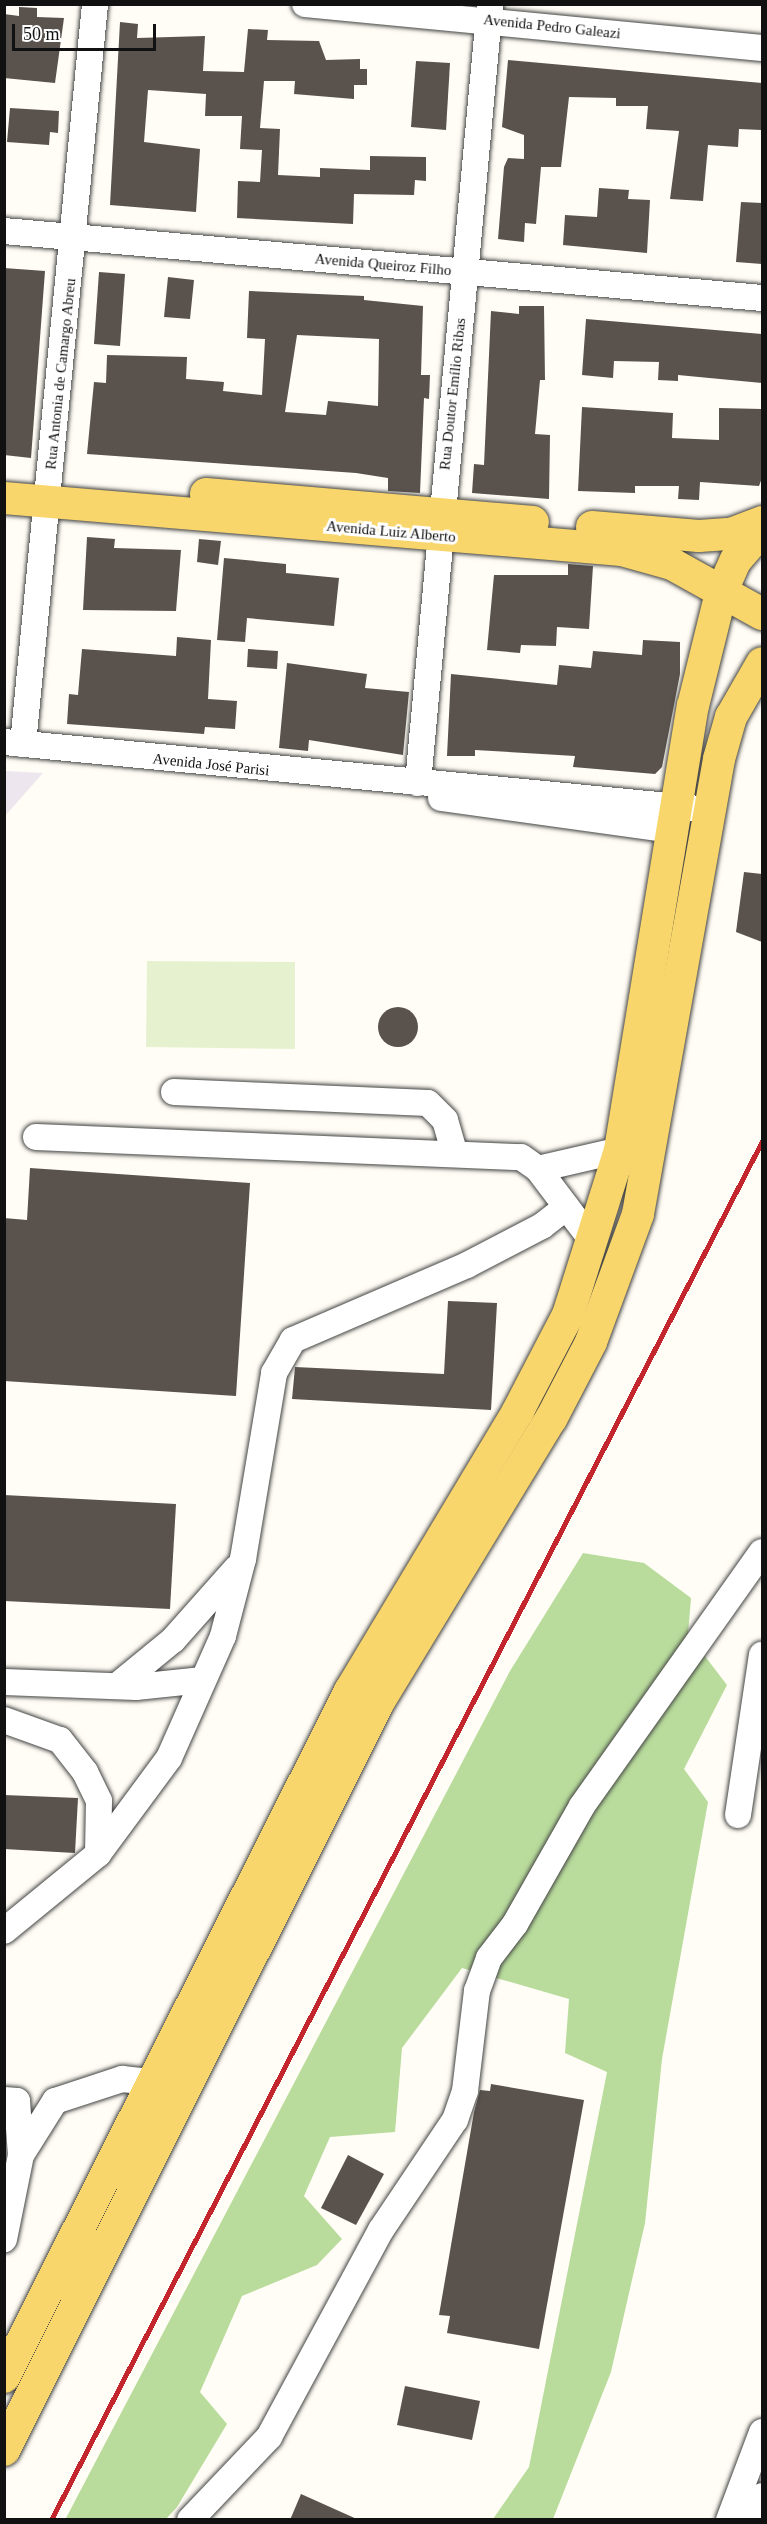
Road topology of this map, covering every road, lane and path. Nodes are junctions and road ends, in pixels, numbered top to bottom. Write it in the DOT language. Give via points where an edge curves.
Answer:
graph roads {
  1 [pos="95,4"];
  2 [pos="305,4"];
  3 [pos="489,13"];
  4 [pos="762,48"];
  5 [pos="4,231"];
  6 [pos="74,237"];
  7 [pos="466,272"];
  8 [pos="762,298"];
  9 [pos="4,476"];
  10 [pos="50,492"];
  11 [pos="4,498"];
  12 [pos="762,522"];
  13 [pos="440,526"];
  14 [pos="762,530"];
  15 [pos="721,593"];
  16 [pos="762,614"];
  17 [pos="762,663"];
  18 [pos="14,743"];
  19 [pos="418,783"];
  20 [pos="710,810"];
  21 [pos="674,817"];
  22 [pos="174,1092"];
  23 [pos="36,1137"];
  24 [pos="620,1150"];
  25 [pos="455,1154"];
  26 [pos="538,1169"];
  27 [pos="566,1207"];
  28 [pos="592,1242"];
  29 [pos="762,1552"];
  30 [pos="243,1559"];
  31 [pos="762,1655"];
  32 [pos="203,1680"];
  33 [pos="4,1682"];
  34 [pos="118,1686"];
  35 [pos="4,1720"];
  36 [pos="738,1815"];
  37 [pos="98,1854"];
  38 [pos="4,1931"];
  39 [pos="150,2082"];
  40 [pos="11,2100"];
  41 [pos="55,2101"];
  42 [pos="21,2155"];
  43 [pos="5,2235"];
  44 [pos="4,2376"];
  45 [pos="762,2432"];
  46 [pos="4,2450"];
  47 [pos="762,2496"];
  48 [pos="190,2520"];
  49 [pos="729,2520"];
  50 [pos="754,2520"];
  1 -- 6 [label="street, Rua Antonia de Camargo Abreu"];
  2 -- 3 [label="street, Avenida Pedro Galeazi"];
  3 -- 4 [label="street, Avenida Pedro Galeazi"];
  3 -- 7 [label="street, Rua Doutor Emílio Ribas"];
  5 -- 6 [label="street, Avenida Queiroz Filho"];
  6 -- 7 [label="street, Avenida Queiroz Filho"];
  6 -- 10 [label="street, Rua Antonia de Camargo Abreu"];
  7 -- 8 [label="street, Avenida Queiroz Filho"];
  7 -- 13 [label="street, Rua Doutor Emílio Ribas"];
  9 -- 10 [label="main road, Avenida Luiz Alberto"];
  10 -- 11 [label="main road, Avenida Luiz Alberto"];
  10 -- 13 [label="main road, Avenida Luiz Alberto"];
  10 -- 18 [label="street, Rua Antonia de Camargo Abreu"];
  12 -- 13 [label="main road, Avenida Luiz Alberto" via="731,534 699,536"];
  13 -- 15 [label="main road, Avenida Luiz Alberto" via="622,550 672,564"];
  13 -- 19 [label="street, Rua Doutor Emílio Ribas"];
  14 -- 15 [label="main road" via="736,560"];
  15 -- 16 [label="main road, Avenida Luiz Alberto"];
  15 -- 21 [label="main road"];
  17 -- 20 [label="main road" via="731,717"];
  18 -- 19 [label="street, Avenida José Parisi"];
  19 -- 21 [label="street, Avenida José Parisi"];
  20 -- 21 [label="street, Avenida José Parisi"];
  20 -- 46 [label="main road" via="638,1214 591,1342 551,1419 378,1703"];
  21 -- 24 [label="main road"];
  22 -- 25 [label="street" via="428,1103 445,1120"];
  23 -- 25 [label="street"];
  24 -- 26 [label="street"];
  24 -- 28 [label="main road"];
  25 -- 26 [label="street" via="521,1157"];
  26 -- 27 [label="street"];
  27 -- 28 [label="street"];
  27 -- 30 [label="street" via="542,1226 467,1265 293,1340 274,1372"];
  28 -- 39 [label="main road" via="568,1315 523,1402 350,1690"];
  29 -- 48 [label="street" via="582,1806 515,1924 489,1958 477,1991 465,2091 455,2120 381,2230 269,2437"];
  30 -- 32 [label="street" via="223,1636"];
  30 -- 34 [label="street" via="173,1640"];
  31 -- 36 [label="street"];
  32 -- 34 [label="street"];
  32 -- 37 [label="street" via="169,1758"];
  33 -- 34 [label="street"];
  35 -- 37 [label="street" via="60,1740 85,1772 99,1801"];
  37 -- 38 [label="street"];
  39 -- 41 [label="street" via="122,2079"];
  39 -- 44 [label="main road"];
  40 -- 41 [label="street"];
  40 -- 42 [label="street"];
  41 -- 42 [label="street"];
  42 -- 43 [label="street"];
  45 -- 49 [label="street"];
  47 -- 50 [label="street"];
}
